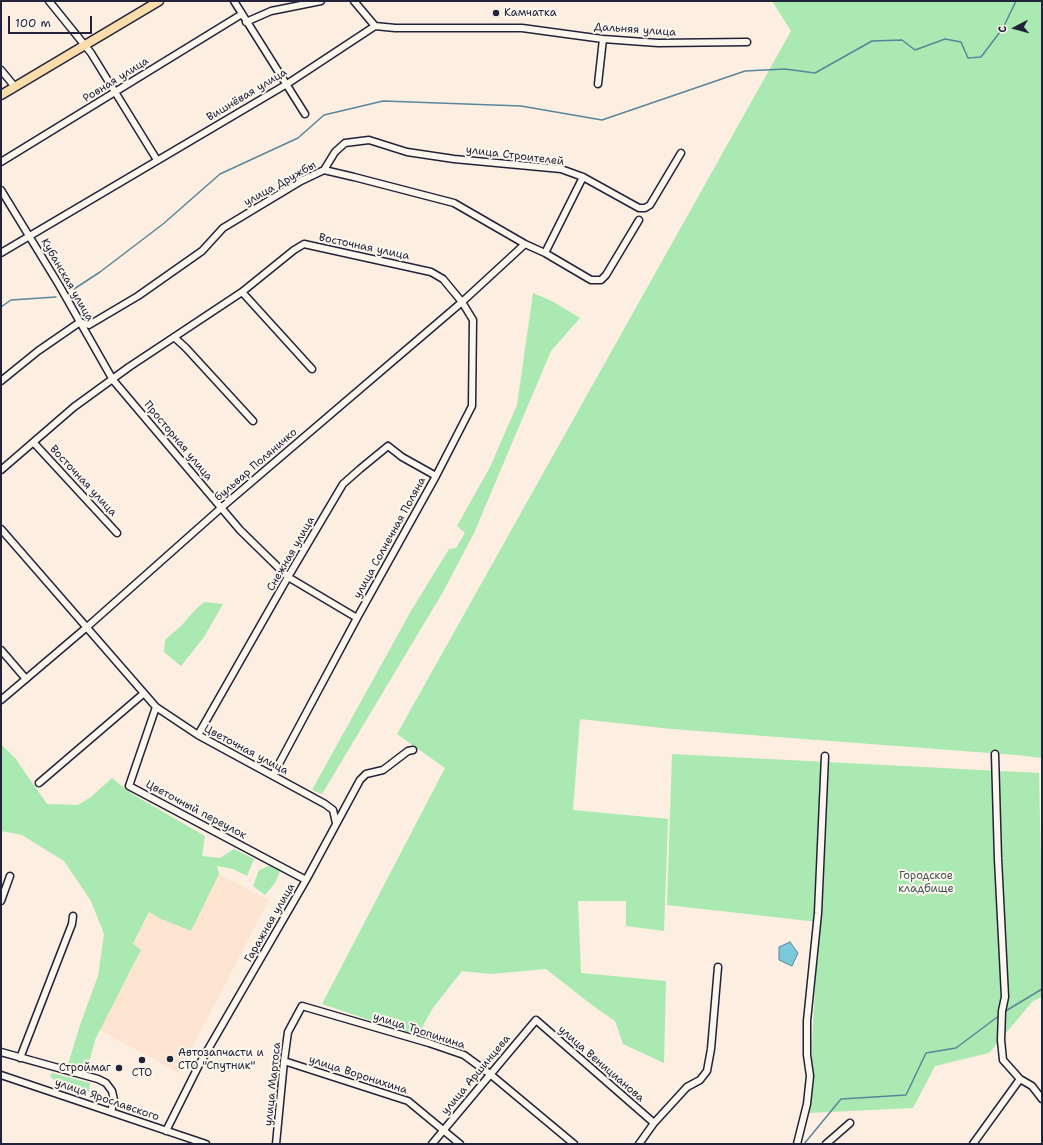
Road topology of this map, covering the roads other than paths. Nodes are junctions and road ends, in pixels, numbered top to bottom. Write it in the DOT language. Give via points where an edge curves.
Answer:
graph roads {
  1 [pos="49,1"];
  2 [pos="234,1"];
  3 [pos="322,1"];
  4 [pos="354,1"];
  5 [pos="154,3"];
  6 [pos="242,14"];
  7 [pos="246,22"];
  8 [pos="375,26"];
  9 [pos="603,39"];
  10 [pos="747,42"];
  11 [pos="85,45"];
  12 [pos="1,70"];
  13 [pos="287,84"];
  14 [pos="598,84"];
  15 [pos="15,87"];
  16 [pos="116,92"];
  17 [pos="1,95"];
  18 [pos="305,114"];
  19 [pos="680,153"];
  20 [pos="157,160"];
  21 [pos="1,162"];
  22 [pos="324,170"];
  23 [pos="583,177"];
  24 [pos="1,190"];
  25 [pos="639,220"];
  26 [pos="30,236"];
  27 [pos="525,244"];
  28 [pos="1,253"];
  29 [pos="545,253"];
  30 [pos="242,292"];
  31 [pos="462,302"];
  32 [pos="80,322"];
  33 [pos="174,337"];
  34 [pos="312,369"];
  35 [pos="113,380"];
  36 [pos="1,381"];
  37 [pos="254,421"];
  38 [pos="34,443"];
  39 [pos="1,470"];
  40 [pos="436,476"];
  41 [pos="221,508"];
  42 [pos="1,529"];
  43 [pos="118,533"];
  44 [pos="288,577"];
  45 [pos="357,618"];
  46 [pos="87,627"];
  47 [pos="1,650"];
  48 [pos="26,679"];
  49 [pos="144,694"];
  50 [pos="1,700"];
  51 [pos="156,707"];
  52 [pos="198,736"];
  53 [pos="414,750"];
  54 [pos="995,754"];
  55 [pos="825,756"];
  56 [pos="273,775"];
  57 [pos="39,783"];
  58 [pos="336,823"];
  59 [pos="10,876"];
  60 [pos="306,880"];
  61 [pos="1,901"];
  62 [pos="73,916"];
  63 [pos="718,967"];
  64 [pos="302,1006"];
  65 [pos="536,1020"];
  66 [pos="1,1052"];
  67 [pos="20,1058"];
  68 [pos="284,1061"];
  69 [pos="490,1074"];
  70 [pos="1,1075"];
  71 [pos="1020,1079"];
  72 [pos="1042,1099"];
  73 [pos="111,1112"];
  74 [pos="654,1123"];
  75 [pos="850,1123"];
  76 [pos="444,1130"];
  77 [pos="166,1131"];
  78 [pos="206,1144"];
  79 [pos="276,1144"];
  80 [pos="432,1144"];
  81 [pos="460,1144"];
  82 [pos="574,1144"];
  83 [pos="639,1144"];
  84 [pos="797,1144"];
  85 [pos="826,1144"];
  86 [pos="973,1144"];
  1 -- 11 [label="street"];
  2 -- 6 [label="street"];
  3 -- 7 [label="street" via="271,11"];
  4 -- 8 [label="street"];
  5 -- 11 [label="main road"];
  6 -- 7 [label="street"];
  6 -- 16 [label="street, Ровная улица"];
  7 -- 13 [label="street"];
  8 -- 9 [label="street, Дальняя улица" via="522,28"];
  8 -- 13 [label="street, Вишнёвая улица"];
  9 -- 10 [label="street, Дальняя улица" via="658,44"];
  9 -- 14 [label="street"];
  11 -- 15 [label="main road"];
  11 -- 16 [label="street"];
  12 -- 15 [label="street"];
  13 -- 18 [label="street"];
  13 -- 20 [label="street, Вишнёвая улица"];
  15 -- 17 [label="main road"];
  16 -- 20 [label="street"];
  16 -- 21 [label="street, Ровная улица"];
  19 -- 23 [label="street, улица Строителей" via="650,205 645,208 639,208"];
  20 -- 26 [label="street, Вишнёвая улица"];
  22 -- 23 [label="street, улица Строителей" via="335,152 345,143 369,140 407,152 561,169"];
  22 -- 27 [label="street, улица Дружбы" via="454,203"];
  22 -- 32 [label="street, улица Дружбы" via="223,228 202,251 138,296 89,325"];
  23 -- 29 [label="street"];
  24 -- 26 [label="street, Кубанская улица"];
  25 -- 29 [label="street, улица Дружбы" via="601,280 592,280"];
  26 -- 28 [label="street, Вишнёвая улица"];
  26 -- 32 [label="street, Кубанская улица"];
  27 -- 29 [label="street, улица Дружбы"];
  27 -- 31 [label="street, бульвар Поляничко"];
  30 -- 31 [label="street, Восточная улица" via="304,244 431,272 443,279"];
  30 -- 33 [label="street, Восточная улица"];
  30 -- 34 [label="street"];
  31 -- 40 [label="street, улица Солнечная Поляна" via="473,320 472,406"];
  31 -- 41 [label="street, бульвар Поляничко"];
  32 -- 35 [label="street, Кубанская улица"];
  32 -- 36 [label="street, улица Дружбы"];
  33 -- 35 [label="street, Восточная улица"];
  33 -- 37 [label="street"];
  35 -- 38 [label="street, Восточная улица" via="74,407"];
  35 -- 41 [label="street, Просторная улица"];
  38 -- 39 [label="street, Восточная улица"];
  38 -- 43 [label="street, Восточная улица"];
  40 -- 44 [label="street, Снежная улица" via="388,446 343,484"];
  40 -- 45 [label="street, улица Солнечная Поляна"];
  41 -- 44 [label="street, Просторная улица"];
  41 -- 46 [label="street, бульвар Поляничко"];
  42 -- 46 [label="street, Цветочная улица"];
  44 -- 45 [label="street, Просторная улица"];
  44 -- 52 [label="street, Снежная улица"];
  45 -- 56 [label="street, улица Солнечная Поляна"];
  46 -- 48 [label="street, бульвар Поляничко"];
  46 -- 49 [label="street, Цветочная улица"];
  47 -- 48 [label="street"];
  48 -- 50 [label="street, бульвар Поляничко"];
  49 -- 51 [label="street, Цветочная улица"];
  49 -- 57 [label="street"];
  51 -- 52 [label="street, Цветочная улица"];
  51 -- 60 [label="street, Цветочный переулок" via="129,786"];
  52 -- 56 [label="street, Цветочная улица"];
  53 -- 58 [label="street, Гаражная улица" via="408,751 383,770 366,774"];
  54 -- 71 [label="street" via="1005,997 1001,1040 1003,1060"];
  55 -- 84 [label="street" via="818,913 807,1021 810,1076 807,1104"];
  56 -- 58 [label="street, Цветочная улица" via="334,810"];
  58 -- 60 [label="street, Гаражная улица"];
  59 -- 61 [label="street"];
  60 -- 77 [label="street, Гаражная улица" via="199,1065"];
  62 -- 67 [label="street"];
  63 -- 74 [label="street" via="707,1071 700,1080 687,1087"];
  64 -- 68 [label="street, улица Мартоса" via="288,1032"];
  64 -- 69 [label="street, улица Тропинина" via="464,1056"];
  65 -- 69 [label="street, улица Аршинцева"];
  65 -- 74 [label="street, улица Веницианова"];
  66 -- 67 [label="street"];
  67 -- 73 [label="street" via="106,1083 112,1091 114,1100"];
  68 -- 76 [label="street, улица Воронихина" via="408,1101"];
  68 -- 79 [label="street, улица Мартоса"];
  69 -- 76 [label="street, улица Аршинцева"];
  69 -- 82 [label="street, улица Тропинина"];
  70 -- 73 [label="street, улица Ярославского"];
  71 -- 72 [label="street" via="1032,1086"];
  71 -- 86 [label="street"];
  73 -- 77 [label="street, улица Ярославского"];
  74 -- 83 [label="street"];
  75 -- 85 [label="street"];
  76 -- 80 [label="street, улица Аршинцева"];
  76 -- 81 [label="street, улица Воронихина"];
  77 -- 78 [label="street, улица Ярославского"];
}
